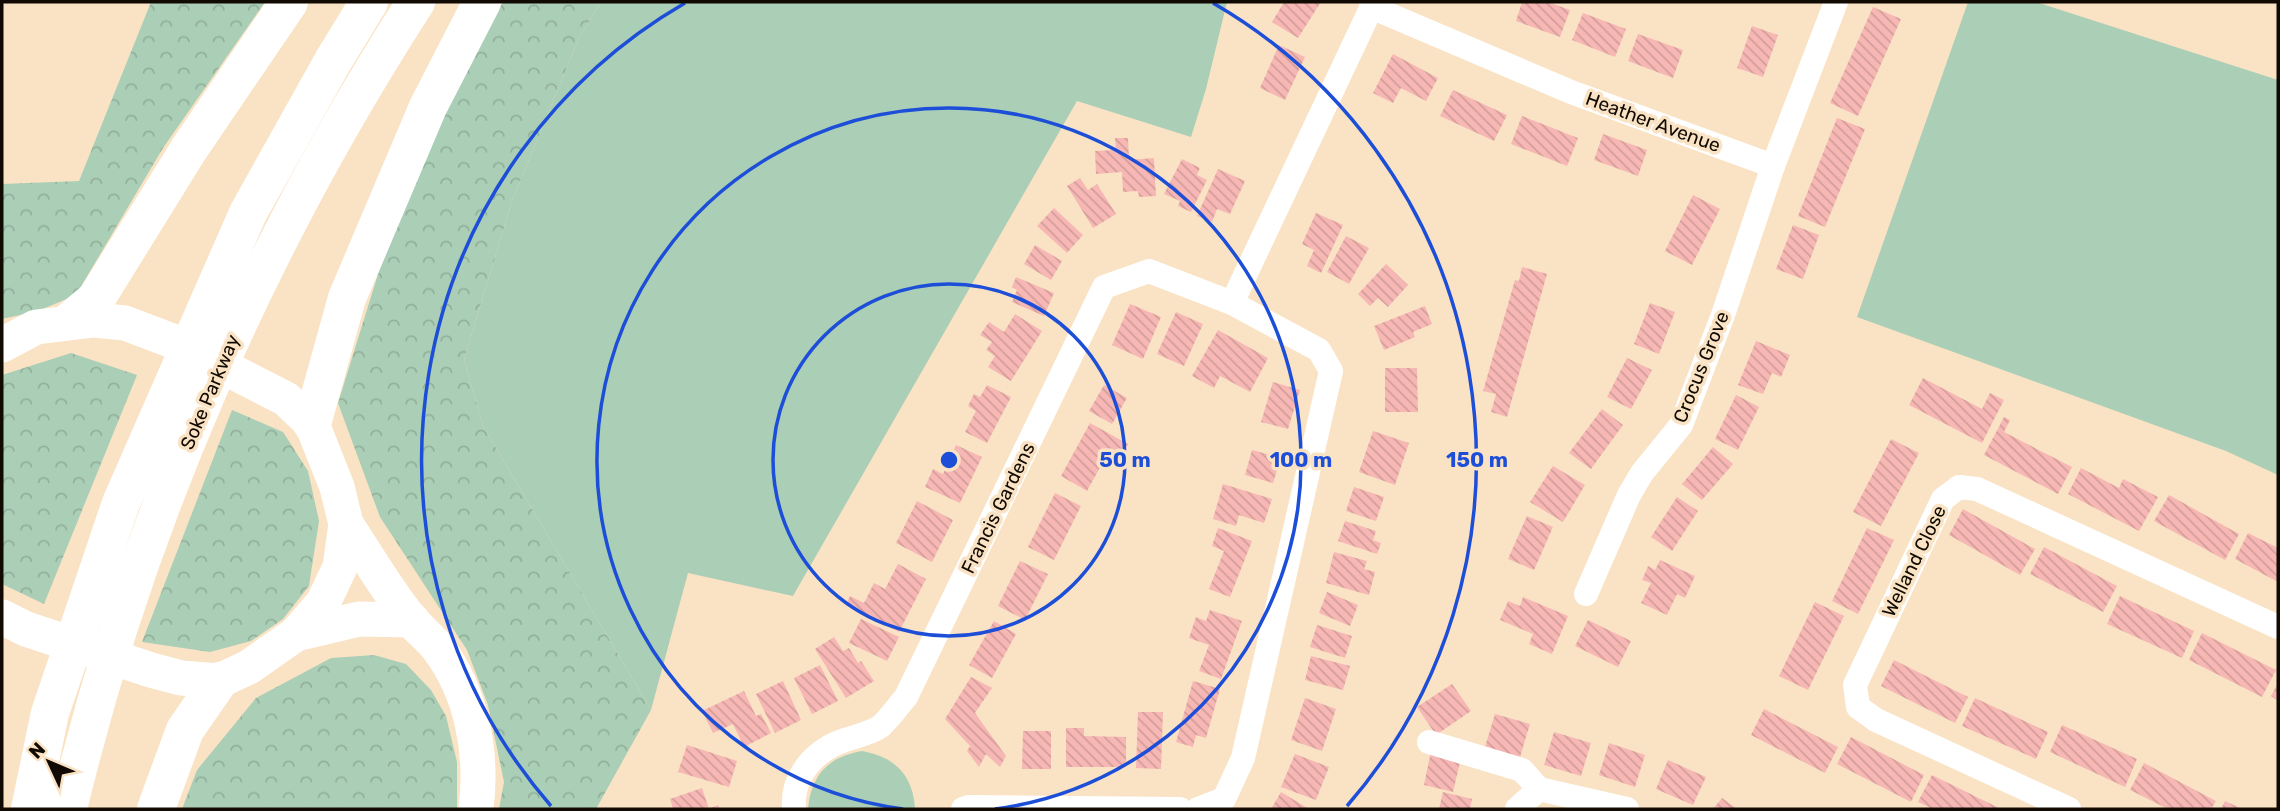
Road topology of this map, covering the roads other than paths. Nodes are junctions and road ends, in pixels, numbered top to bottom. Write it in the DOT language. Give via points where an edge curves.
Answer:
graph roads {
  1 [pos="289,2"];
  2 [pos="369,2"];
  3 [pos="416,2"];
  4 [pos="482,2"];
  5 [pos="1836,2"];
  6 [pos="1373,4"];
  7 [pos="1773,166"];
  8 [pos="1232,303"];
  9 [pos="70,321"];
  10 [pos="2,345"];
  11 [pos="312,424"];
  12 [pos="346,524"];
  13 [pos="1586,594"];
  14 [pos="412,620"];
  15 [pos="14,623"];
  16 [pos="2278,627"];
  17 [pos="296,634"];
  18 [pos="219,681"];
  19 [pos="1429,742"];
  20 [pos="1539,789"];
  21 [pos="30,809"];
  22 [pos="68,809"];
  23 [pos="156,809"];
  24 [pos="475,809"];
  25 [pos="794,809"];
  26 [pos="962,809"];
  27 [pos="1180,809"];
  28 [pos="1198,809"];
  29 [pos="1517,809"];
  30 [pos="1627,809"];
  31 [pos="2069,809"];
  1 -- 9 [label="highway" via="189,149 96,299"];
  2 -- 21 [label="highway, Soke Parkway" via="248,213 121,503 50,713"];
  3 -- 22 [label="highway, Soke Parkway" via="358,92 256,283 171,484 91,712"];
  4 -- 11 [label="highway" via="428,107 347,298"];
  5 -- 7 [label="street"];
  6 -- 7 [label="street, Heather Avenue" via="1571,92"];
  6 -- 8 [label="street"];
  7 -- 13 [label="street, Crocus Grove" via="1681,425 1629,495"];
  8 -- 25 [label="street, Francis Gardens" via="1149,271 1104,287 906,697 879,727 823,749 810,762 799,779"];
  8 -- 28 [label="street, Francis Gardens" via="1319,350 1331,371 1243,758 1224,799"];
  9 -- 10 [label="street" via="36,327"];
  9 -- 11 [label="street" via="125,323 175,342 299,408"];
  11 -- 12 [label="street"];
  12 -- 14 [label="street"];
  12 -- 17 [label="street" via="340,567 323,603"];
  14 -- 17 [label="street" via="359,619"];
  14 -- 24 [label="street" via="437,646 458,680 475,740 480,779"];
  15 -- 18 [label="street" via="151,670"];
  16 -- 31 [label="street, Welland Close" via="1977,489 1959,487 1943,499 1855,685 1858,707 1876,720"];
  17 -- 18 [label="street" via="249,667"];
  18 -- 23 [label="highway" via="185,730"];
  19 -- 20 [label="street" via="1522,770"];
  20 -- 29 [label="street"];
  20 -- 30 [label="street"];
  26 -- 27 [label="street"];
}
